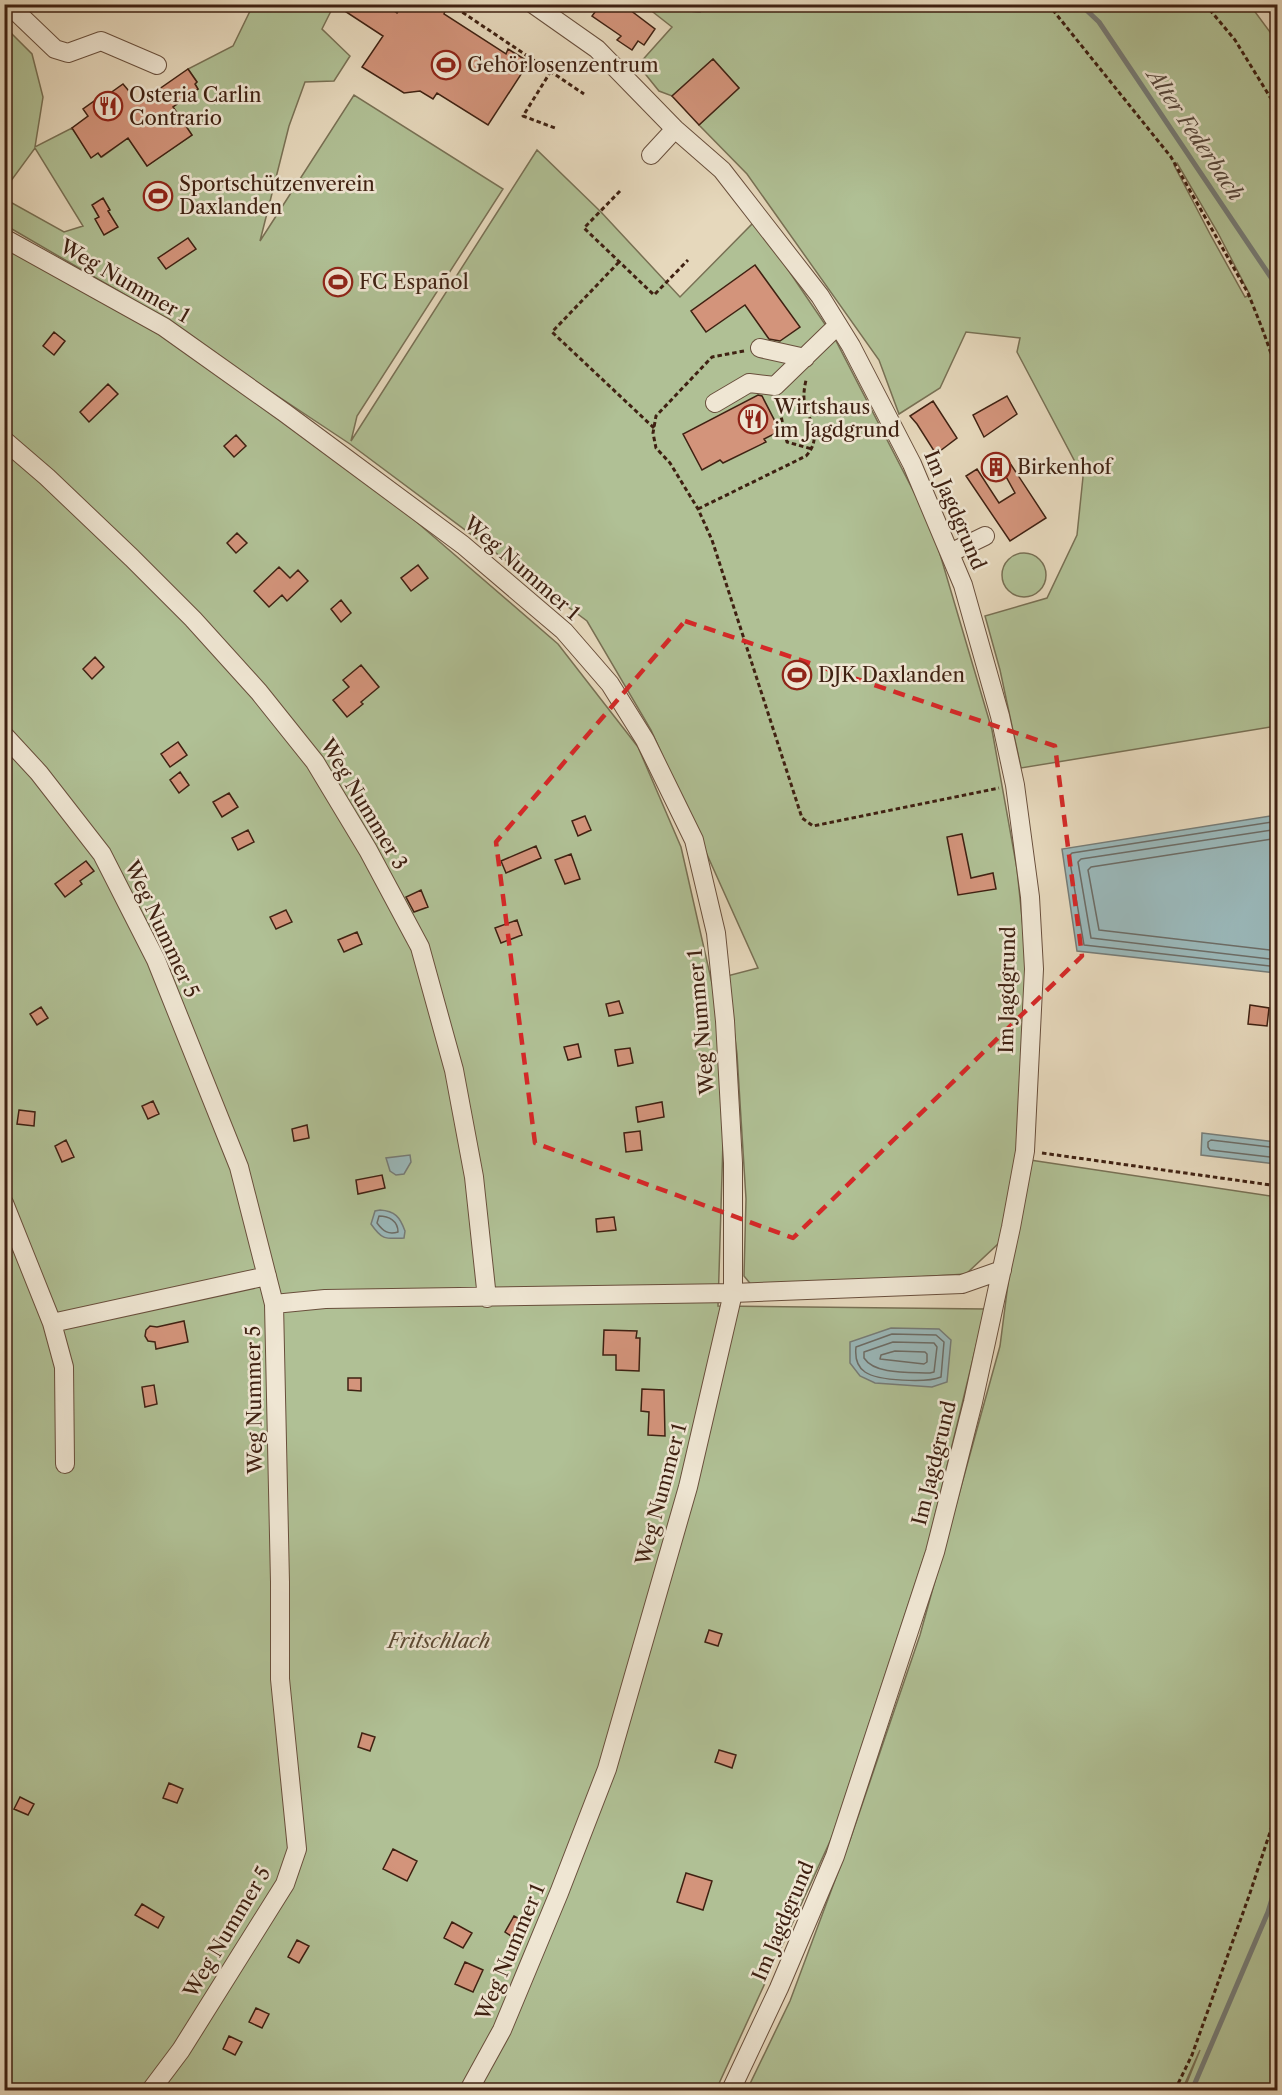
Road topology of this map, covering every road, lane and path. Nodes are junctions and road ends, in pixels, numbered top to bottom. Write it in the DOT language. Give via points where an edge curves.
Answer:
graph roads {
  1 [pos="8,4"];
  2 [pos="450,4"];
  3 [pos="533,4"];
  4 [pos="1048,4"];
  5 [pos="1205,4"];
  6 [pos="1275,4"];
  7 [pos="1278,8"];
  8 [pos="157,64"];
  9 [pos="551,71"];
  10 [pos="584,94"];
  11 [pos="1278,110"];
  12 [pos="555,128"];
  13 [pos="675,129"];
  14 [pos="651,155"];
  15 [pos="620,191"];
  16 [pos="4,238"];
  17 [pos="688,260"];
  18 [pos="619,262"];
  19 [pos="838,325"];
  20 [pos="760,348"];
  21 [pos="805,358"];
  22 [pos="1278,373"];
  23 [pos="775,386"];
  24 [pos="715,404"];
  25 [pos="654,428"];
  26 [pos="4,440"];
  27 [pos="812,449"];
  28 [pos="698,509"];
  29 [pos="985,536"];
  30 [pos="950,553"];
  31 [pos="4,735"];
  32 [pos="1015,785"];
  33 [pos="1024,1151"];
  34 [pos="1278,1186"];
  35 [pos="4,1203"];
  36 [pos="1002,1270"];
  37 [pos="267,1276"];
  38 [pos="733,1293"];
  39 [pos="487,1298"];
  40 [pos="274,1304"];
  41 [pos="52,1323"];
  42 [pos="65,1464"];
  43 [pos="1278,1808"];
  44 [pos="151,2091"];
  45 [pos="469,2091"];
  46 [pos="731,2091"];
  47 [pos="1175,2091"];
  1 -- 8 [label="street" via="55,49 69,53 101,41"];
  2 -- 9 [label="path"];
  3 -- 13 [label="street, Im Jagdgrund" via="597,49"];
  4 -- 22 [label="path" via="1171,157 1248,293"];
  5 -- 11 [label="path" via="1234,40"];
  6 -- 7 [label="street"];
  9 -- 10 [label="path"];
  9 -- 12 [label="path" via="523,116"];
  13 -- 14 [label="street"];
  13 -- 19 [label="street, Im Jagdgrund" via="722,170"];
  15 -- 18 [label="path" via="584,228"];
  16 -- 38 [label="street, Weg Nummer 1" via="164,327 285,413 463,545 564,631 610,684 645,740 694,840 716,933 733,1163"];
  17 -- 18 [label="path" via="654,295"];
  18 -- 25 [label="path" via="552,332"];
  19 -- 21 [label="street"];
  19 -- 30 [label="street, Im Jagdgrund" via="912,464"];
  20 -- 21 [label="street"];
  20 -- 25 [label="path" via="712,357 656,416"];
  21 -- 23 [label="street"];
  21 -- 27 [label="path" via="804,395 813,427"];
  23 -- 24 [label="street" via="749,383"];
  23 -- 27 [label="path" via="787,442"];
  25 -- 28 [label="path" via="656,448 670,463"];
  26 -- 39 [label="street, Weg Nummer 3" via="132,558 259,692 315,762 368,850 420,947 454,1070 474,1177"];
  27 -- 28 [label="path" via="806,456"];
  28 -- 32 [label="path" via="712,540 802,819 813,826"];
  29 -- 30 [label="street"];
  30 -- 32 [label="street, Im Jagdgrund" via="963,585 1000,716"];
  31 -- 37 [label="street, Weg Nummer 5" via="102,854 156,960 239,1167"];
  32 -- 33 [label="street, Im Jagdgrund" via="1034,969"];
  33 -- 34 [label="path"];
  33 -- 36 [label="street, Im Jagdgrund"];
  35 -- 41 [label="street"];
  36 -- 38 [label="street" via="962,1284"];
  36 -- 46 [label="street, Im Jagdgrund" via="935,1552 882,1716 835,1856"];
  37 -- 40 [label="street, Weg Nummer 5"];
  37 -- 41 [label="street"];
  38 -- 39 [label="street"];
  38 -- 45 [label="street, Weg Nummer 1" via="688,1487 607,1769 502,2030"];
  39 -- 40 [label="street" via="325,1299"];
  40 -- 44 [label="street, Weg Nummer 5" via="280,1679 297,1849 285,1884"];
  41 -- 42 [label="street" via="64,1367"];
  43 -- 47 [label="path" via="1192,2055"];
}
